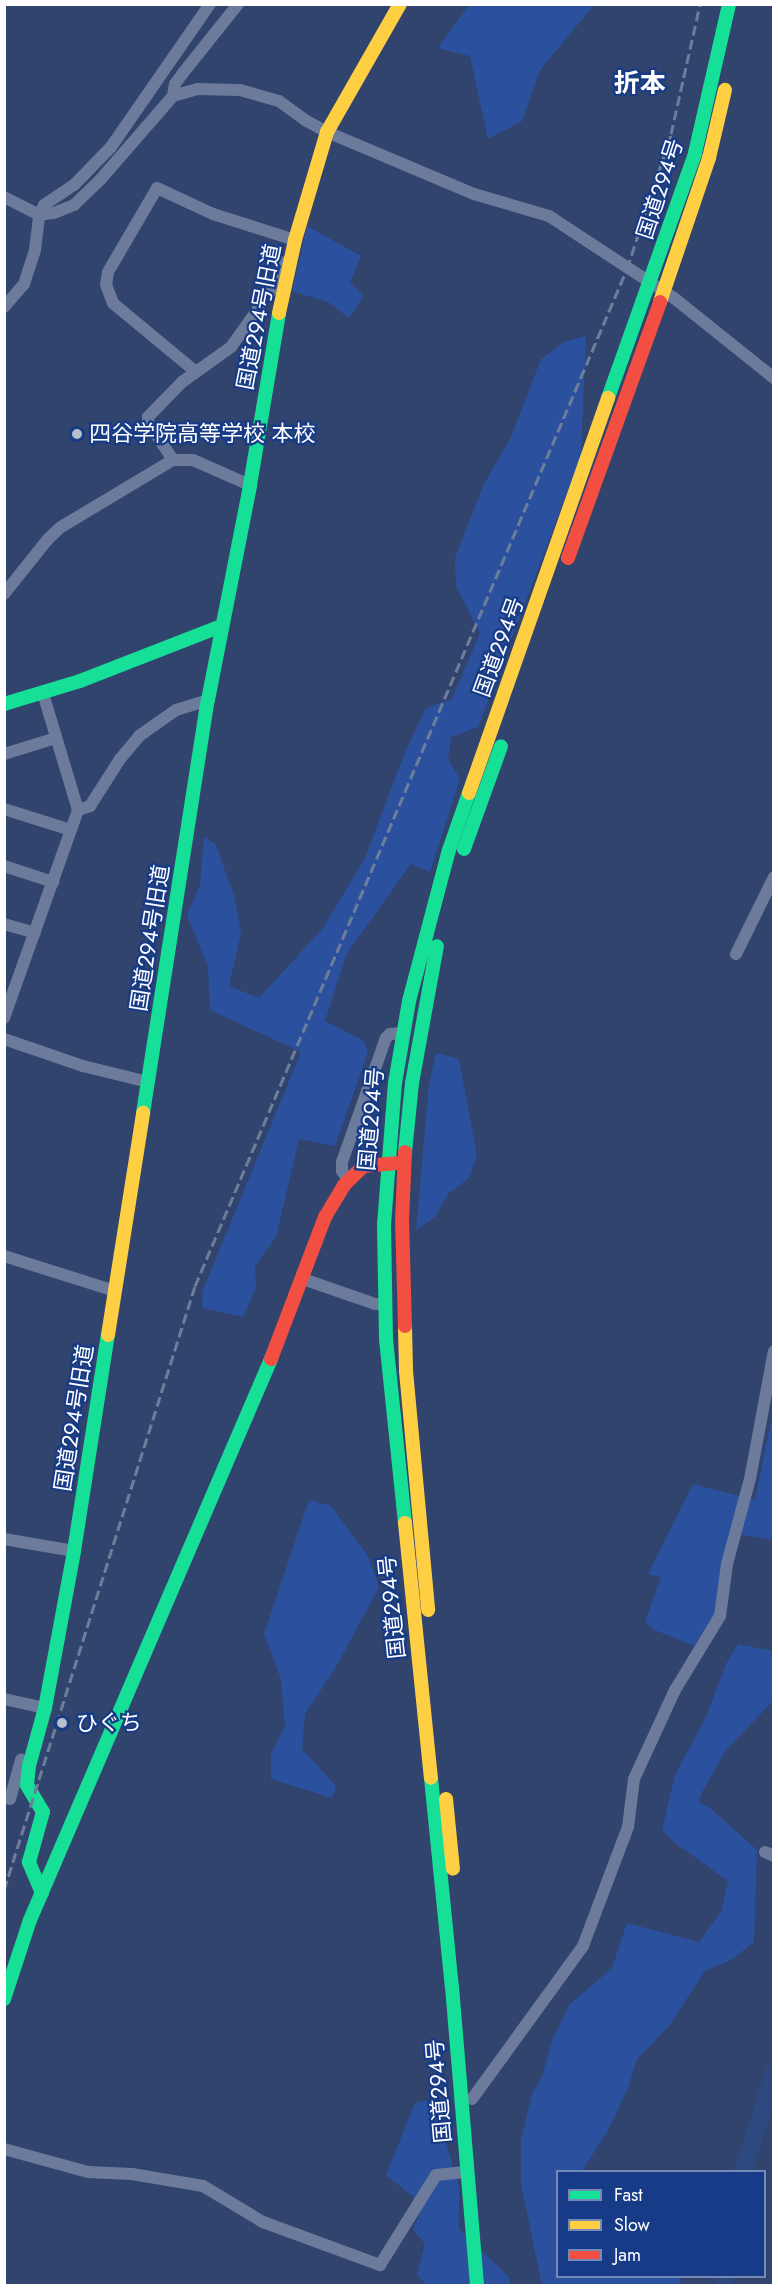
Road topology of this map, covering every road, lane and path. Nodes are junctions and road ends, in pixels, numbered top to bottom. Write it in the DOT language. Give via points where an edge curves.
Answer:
graph roads {
  1 [pos="210,4"];
  2 [pos="238,4"];
  3 [pos="400,4"];
  4 [pos="729,4"];
  5 [pos="742,4"];
  6 [pos="734,50"];
  7 [pos="729,73"];
  8 [pos="173,96"];
  9 [pos="327,132"];
  10 [pos="4,197"];
  11 [pos="39,215"];
  12 [pos="295,240"];
  13 [pos="290,261"];
  14 [pos="650,284"];
  15 [pos="664,292"];
  16 [pos="4,307"];
  17 [pos="196,372"];
  18 [pos="774,378"];
  19 [pos="173,460"];
  20 [pos="250,485"];
  21 [pos="564,569"];
  22 [pos="4,594"];
  23 [pos="221,626"];
  24 [pos="43,693"];
  25 [pos="208,700"];
  26 [pos="4,704"];
  27 [pos="504,737"];
  28 [pos="56,738"];
  29 [pos="4,754"];
  30 [pos="4,809"];
  31 [pos="78,810"];
  32 [pos="71,830"];
  33 [pos="4,866"];
  34 [pos="774,878"];
  35 [pos="53,882"];
  36 [pos="4,924"];
  37 [pos="34,933"];
  38 [pos="736,954"];
  39 [pos="10,980"];
  40 [pos="4,1018"];
  41 [pos="402,1033"];
  42 [pos="4,1038"];
  43 [pos="148,1082"];
  44 [pos="387,1162"];
  45 [pos="404,1163"];
  46 [pos="349,1180"];
  47 [pos="4,1256"];
  48 [pos="303,1279"];
  49 [pos="115,1291"];
  50 [pos="384,1304"];
  51 [pos="774,1351"];
  52 [pos="4,1539"];
  53 [pos="74,1551"];
  54 [pos="4,1699"];
  55 [pos="45,1708"];
  56 [pos="21,1760"];
  57 [pos="14,1785"];
  58 [pos="30,1790"];
  59 [pos="4,1797"];
  60 [pos="42,1893"];
  61 [pos="4,1999"];
  62 [pos="472,2099"];
  63 [pos="4,2149"];
  64 [pos="467,2172"];
  65 [pos="477,2286"];
  66 [pos="489,2286"];
  1 -- 11 [label="street" via="111,147 74,185 44,205"];
  2 -- 8 [label="street" via="175,84"];
  3 -- 9 [label="main road, 国道294号旧道"];
  4 -- 14 [label="main road, 国道294号" via="694,153"];
  5 -- 6 [label="main road"];
  7 -- 15 [label="main road, 国道294号" via="709,158"];
  8 -- 9 [label="street" via="197,89 240,90 279,100"];
  8 -- 11 [label="street" via="74,205"];
  9 -- 12 [label="main road, 国道294号旧道"];
  9 -- 14 [label="street" via="474,194 549,216"];
  10 -- 11 [label="street"];
  11 -- 16 [label="street" via="35,250 24,284"];
  12 -- 13 [label="main road, 国道294号旧道"];
  12 -- 17 [label="street" via="213,214 157,188 108,272 106,285 113,303"];
  13 -- 17 [label="street" via="281,263 276,284 234,344"];
  13 -- 20 [label="main road, 国道294号旧道"];
  14 -- 15 [label="street"];
  14 -- 41 [label="main road, 国道294号" via="449,850"];
  15 -- 18 [label="street"];
  15 -- 21 [label="main road, 国道294号"];
  17 -- 19 [label="street" via="163,399 147,420"];
  19 -- 20 [label="street" via="193,460"];
  19 -- 22 [label="street" via="61,527"];
  20 -- 23 [label="main road, 国道294号旧道"];
  23 -- 24 [label="main road"];
  23 -- 25 [label="main road, 国道294号旧道"];
  24 -- 26 [label="main road"];
  24 -- 28 [label="street"];
  25 -- 31 [label="street" via="176,710 147,729 120,759 90,806"];
  25 -- 43 [label="main road, 国道294号旧道"];
  27 -- 45 [label="main road, 国道294号" via="462,856 434,957 413,1073"];
  28 -- 29 [label="street"];
  28 -- 31 [label="street"];
  30 -- 32 [label="street"];
  31 -- 32 [label="street"];
  32 -- 35 [label="street"];
  33 -- 35 [label="street"];
  34 -- 38 [label="street"];
  35 -- 37 [label="street"];
  36 -- 37 [label="street"];
  37 -- 39 [label="street"];
  39 -- 40 [label="street"];
  41 -- 44 [label="main road, 国道294号"];
  41 -- 46 [label="street" via="386,1038 342,1162 342,1171"];
  42 -- 43 [label="street" via="84,1066"];
  43 -- 49 [label="main road, 国道294号旧道"];
  44 -- 45 [label="main road"];
  44 -- 46 [label="main road" via="364,1166"];
  44 -- 50 [label="main road, 国道294号"];
  45 -- 62 [label="main road, 国道294号" via="402,1282 406,1371"];
  46 -- 48 [label="main road" via="325,1217"];
  47 -- 49 [label="street"];
  48 -- 50 [label="street"];
  48 -- 60 [label="main road"];
  49 -- 53 [label="main road, 国道294号旧道"];
  50 -- 64 [label="main road, 国道294号"];
  51 -- 62 [label="street" via="750,1479 727,1564 720,1616 675,1690 634,1779 628,1827 583,1946"];
  52 -- 53 [label="street"];
  53 -- 55 [label="main road, 国道294号旧道"];
  54 -- 55 [label="street"];
  55 -- 58 [label="main road, 国道294号旧道" via="29,1766"];
  56 -- 57 [label="street"];
  57 -- 58 [label="street"];
  57 -- 59 [label="street" via="10,1799"];
  58 -- 60 [label="main road, 国道294号旧道" via="42,1812 29,1862"];
  60 -- 61 [label="main road"];
  62 -- 66 [label="main road, 国道294号"];
  63 -- 64 [label="street" via="88,2172 132,2174 203,2186 263,2222 380,2265 436,2175"];
  64 -- 65 [label="main road, 国道294号"];
}
